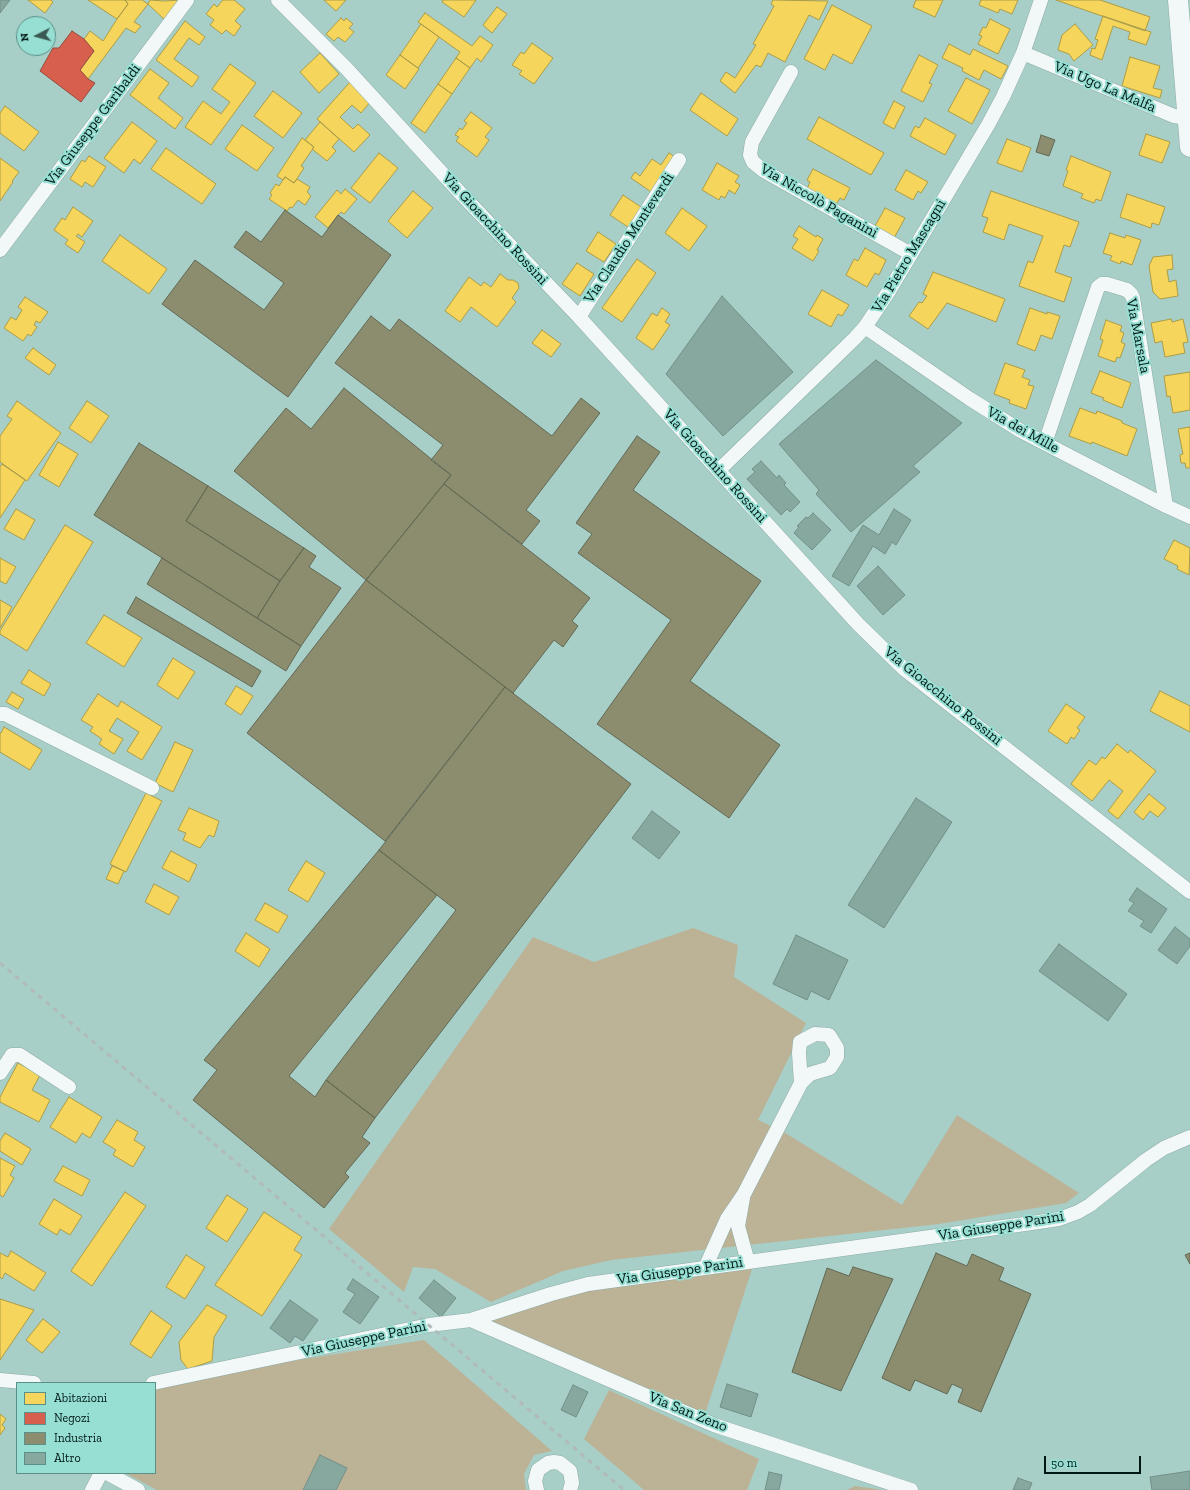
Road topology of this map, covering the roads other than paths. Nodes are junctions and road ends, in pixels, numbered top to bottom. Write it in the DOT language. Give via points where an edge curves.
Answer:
graph roads {
  1 [pos="187,0"];
  2 [pos="278,0"];
  3 [pos="1041,0"];
  4 [pos="1182,3"];
  5 [pos="1023,53"];
  6 [pos="791,72"];
  7 [pos="1189,134"];
  8 [pos="679,160"];
  9 [pos="0,250"];
  10 [pos="911,254"];
  11 [pos="579,316"];
  12 [pos="865,327"];
  13 [pos="1046,443"];
  14 [pos="719,470"];
  15 [pos="1166,506"];
  16 [pos="1190,517"];
  17 [pos="0,714"];
  18 [pos="152,788"];
  19 [pos="1190,892"];
  20 [pos="0,1073"];
  21 [pos="801,1083"];
  22 [pos="69,1087"];
  23 [pos="1190,1137"];
  24 [pos="744,1194"];
  25 [pos="748,1262"];
  26 [pos="705,1268"];
  27 [pos="471,1320"];
  28 [pos="0,1380"];
  29 [pos="23,1382"];
  30 [pos="156,1382"];
  31 [pos="100,1474"];
  32 [pos="109,1474"];
  33 [pos="92,1490"];
  34 [pos="138,1490"];
  35 [pos="537,1490"];
  36 [pos="570,1490"];
  37 [pos="911,1490"];
  1 -- 9 [label="street, Via Giuseppe Garibaldi"];
  2 -- 11 [label="street, Via Gioacchino Rossini" via="346,68 463,196"];
  3 -- 5 [label="street, Via Pietro Mascagni"];
  4 -- 7 [label="street"];
  5 -- 7 [label="street, Via Ugo La Malfa" via="1174,116"];
  5 -- 10 [label="street, Via Pietro Mascagni" via="988,125"];
  6 -- 10 [label="street, Via Niccolò Paganini" via="752,142 750,155 753,162 764,171"];
  8 -- 11 [label="street, Via Claudio Monteverdi"];
  10 -- 12 [label="street, Via Pietro Mascagni"];
  11 -- 14 [label="street, Via Gioacchino Rossini"];
  12 -- 13 [label="street, Via dei Mille" via="970,400"];
  12 -- 14 [label="street, Via Pietro Mascagni"];
  13 -- 15 [label="street, Via dei Mille"];
  13 -- 15 [label="street, Via Marsala" via="1098,287 1107,284 1127,290 1133,298"];
  14 -- 19 [label="street, Via Gioacchino Rossini" via="858,624 904,669"];
  15 -- 16 [label="street, Via dei Mille"];
  17 -- 18 [label="street" via="5,714"];
  20 -- 22 [label="street" via="12,1055 20,1054"];
  21 -- 24 [label="street"];
  23 -- 25 [label="street, Via Giuseppe Parini" via="1158,1151 1090,1205 1064,1217"];
  24 -- 25 [label="street" via="738,1226"];
  24 -- 26 [label="street" via="727,1218"];
  25 -- 26 [label="street, Via Giuseppe Parini"];
  26 -- 27 [label="street, Via Giuseppe Parini" via="579,1286"];
  27 -- 30 [label="street, Via Giuseppe Parini" via="428,1326"];
  27 -- 37 [label="street, Via San Zeno" via="714,1425"];
  28 -- 29 [label="street"];
  31 -- 33 [label="street"];
  32 -- 34 [label="street"];
  35 -- 36 [label="street" via="535,1481 538,1470 554,1462 560,1463 570,1471"];
}
